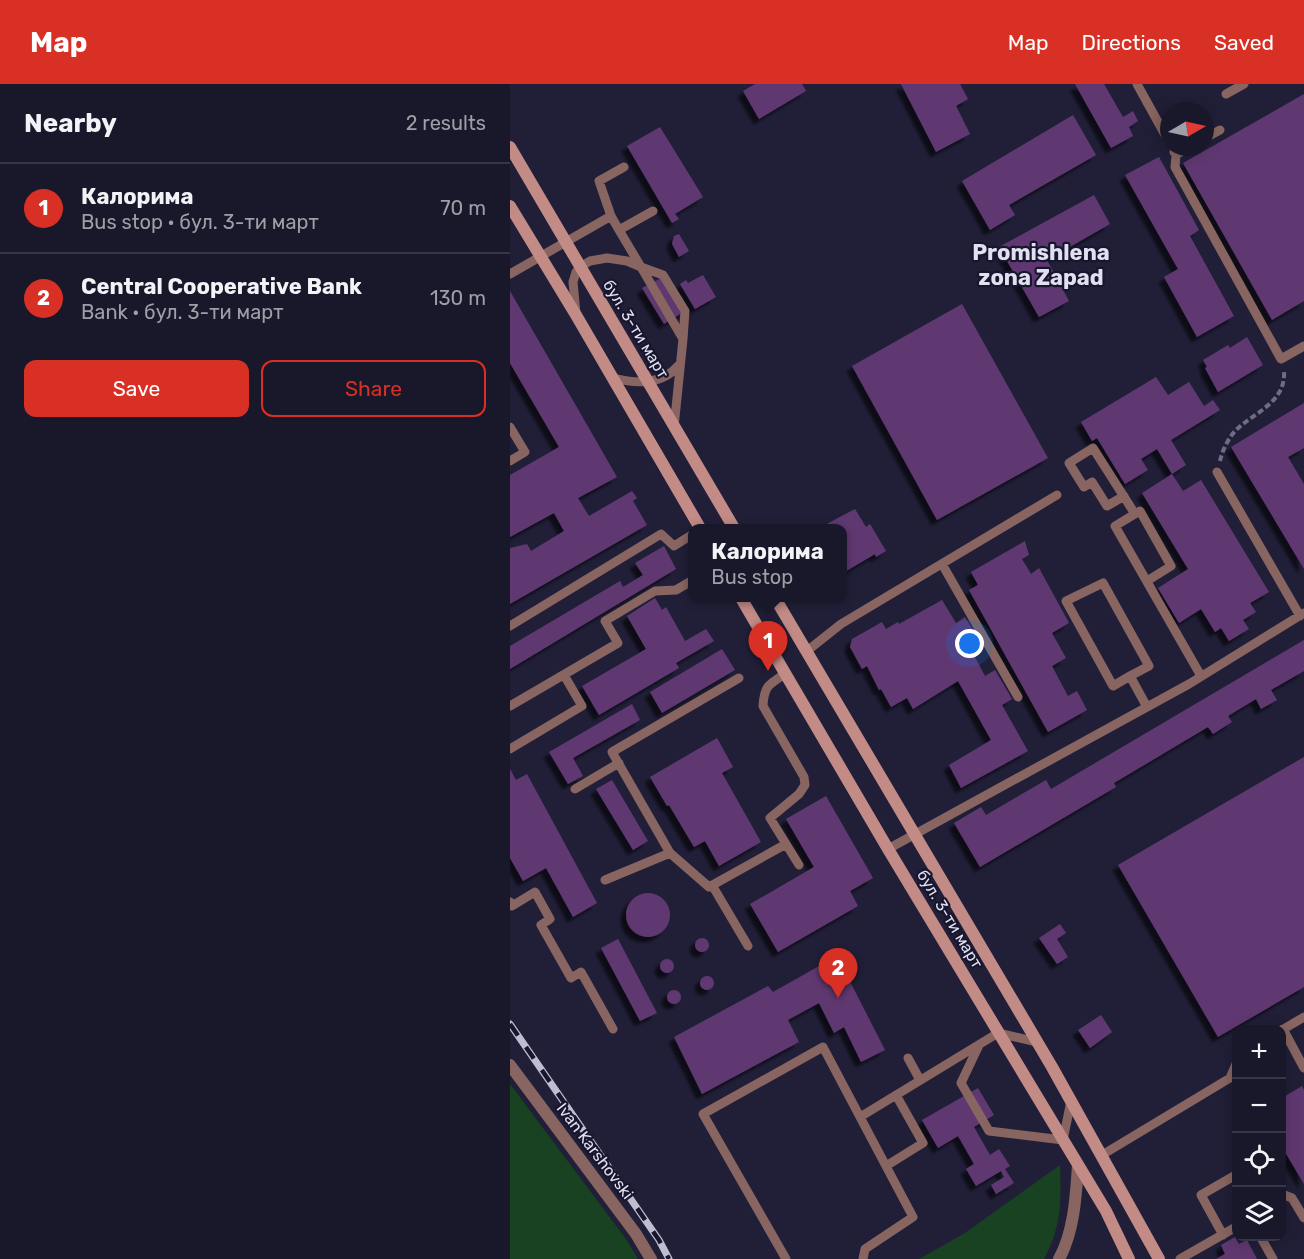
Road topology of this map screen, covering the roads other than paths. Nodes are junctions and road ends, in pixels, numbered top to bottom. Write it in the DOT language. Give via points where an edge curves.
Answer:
graph roads {
  1 [pos="1137,84"];
  2 [pos="1244,84"];
  3 [pos="1226,94"];
  4 [pos="1160,126"];
  5 [pos="1220,130"];
  6 [pos="1214,133"];
  7 [pos="510,147"];
  8 [pos="1174,156"];
  9 [pos="624,167"];
  10 [pos="510,206"];
  11 [pos="653,211"];
  12 [pos="611,216"];
  13 [pos="619,230"];
  14 [pos="566,243"];
  15 [pos="541,256"];
  16 [pos="580,267"];
  17 [pos="641,267"];
  18 [pos="510,274"];
  19 [pos="576,315"];
  20 [pos="682,339"];
  21 [pos="1304,346"];
  22 [pos="680,364"];
  23 [pos="613,378"];
  24 [pos="647,381"];
  25 [pos="510,427"];
  26 [pos="674,427"];
  27 [pos="510,461"];
  28 [pos="1217,472"];
  29 [pos="1057,495"];
  30 [pos="1124,496"];
  31 [pos="1135,514"];
  32 [pos="698,524"];
  33 [pos="732,524"];
  34 [pos="688,537"];
  35 [pos="942,564"];
  36 [pos="1147,581"];
  37 [pos="688,583"];
  38 [pos="744,602"];
  39 [pos="778,602"];
  40 [pos="1302,614"];
  41 [pos="510,626"];
  42 [pos="807,651"];
  43 [pos="785,674"];
  44 [pos="564,675"];
  45 [pos="1130,676"];
  46 [pos="1201,676"];
  47 [pos="739,678"];
  48 [pos="1018,697"];
  49 [pos="510,706"];
  50 [pos="1147,707"];
  51 [pos="510,749"];
  52 [pos="619,763"];
  53 [pos="575,789"];
  54 [pos="915,834"];
  55 [pos="786,844"];
  56 [pos="888,849"];
  57 [pos="670,853"];
  58 [pos="799,865"];
  59 [pos="605,880"];
  60 [pos="712,885"];
  61 [pos="510,902"];
  62 [pos="748,946"];
  63 [pos="1304,1017"];
  64 [pos="1286,1027"];
  65 [pos="613,1029"];
  66 [pos="998,1033"];
  67 [pos="1286,1036"];
  68 [pos="1037,1042"];
  69 [pos="979,1045"];
  70 [pos="908,1058"];
  71 [pos="510,1065"];
  72 [pos="1304,1068"];
  73 [pos="1232,1073"];
  74 [pos="920,1080"];
  75 [pos="896,1095"];
  76 [pos="1071,1101"];
  77 [pos="860,1117"];
  78 [pos="1063,1140"];
  79 [pos="1102,1155"];
  80 [pos="1078,1165"];
  81 [pos="886,1166"];
  82 [pos="1232,1177"];
  83 [pos="1286,1196"];
  84 [pos="1304,1218"];
  85 [pos="1232,1229"];
  86 [pos="1223,1235"];
  87 [pos="1263,1241"];
  88 [pos="1197,1255"];
  89 [pos="651,1259"];
  90 [pos="786,1259"];
  91 [pos="863,1259"];
  92 [pos="1059,1259"];
  93 [pos="1129,1259"];
  94 [pos="1159,1259"];
  95 [pos="1180,1259"];
  96 [pos="1273,1259"];
  1 -- 4 [label="lane"];
  2 -- 3 [label="lane"];
  5 -- 6 [label="lane"];
  7 -- 14 [label="main road, бул. 3-ти март"];
  8 -- 21 [label="lane" via="1175,167 1281,359"];
  9 -- 12 [label="lane" via="599,181"];
  10 -- 15 [label="main road"];
  11 -- 13 [label="lane"];
  12 -- 13 [label="lane"];
  12 -- 14 [label="lane"];
  13 -- 17 [label="lane"];
  14 -- 15 [label="lane"];
  14 -- 16 [label="main road, бул. 3-ти март"];
  15 -- 18 [label="lane"];
  15 -- 19 [label="main road"];
  16 -- 17 [label="lane" via="607,258"];
  16 -- 19 [label="lane" via="573,282"];
  16 -- 24 [label="main road, бул. 3-ти март"];
  17 -- 20 [label="lane"];
  17 -- 20 [label="lane" via="663,275 685,312"];
  19 -- 23 [label="main road"];
  20 -- 22 [label="lane"];
  22 -- 24 [label="lane" via="664,378"];
  22 -- 26 [label="lane"];
  23 -- 24 [label="lane"];
  23 -- 32 [label="main road"];
  24 -- 26 [label="main road, бул. 3-ти март"];
  25 -- 27 [label="lane" via="525,452"];
  26 -- 33 [label="main road, бул. 3-ти март"];
  28 -- 40 [label="lane"];
  29 -- 35 [label="lane"];
  30 -- 30 [label="lane" via="1093,448 1069,463 1084,487 1092,482 1107,506"];
  30 -- 31 [label="lane"];
  31 -- 36 [label="lane" via="1115,526"];
  31 -- 36 [label="lane" via="1140,511 1171,566"];
  34 -- 41 [label="lane" via="674,546 661,534"];
  35 -- 42 [label="lane" via="841,624"];
  35 -- 48 [label="lane"];
  36 -- 46 [label="lane"];
  37 -- 44 [label="lane" via="676,590 655,591 605,621 618,643"];
  38 -- 43 [label="main road, бул. 3-ти март"];
  39 -- 42 [label="main road, бул. 3-ти март"];
  40 -- 46 [label="lane"];
  42 -- 54 [label="main road, бул. 3-ти март"];
  43 -- 55 [label="lane" via="768,684 763,706 804,777 805,785 799,794 770,818"];
  43 -- 56 [label="main road, бул. 3-ти март"];
  44 -- 49 [label="lane"];
  44 -- 51 [label="lane" via="582,706"];
  45 -- 45 [label="lane" via="1113,686 1066,601 1103,583 1149,666"];
  45 -- 50 [label="lane"];
  46 -- 50 [label="lane"];
  47 -- 52 [label="lane" via="612,752"];
  50 -- 54 [label="lane"];
  52 -- 53 [label="lane"];
  52 -- 57 [label="lane"];
  54 -- 56 [label="lane"];
  54 -- 68 [label="main road, бул. 3-ти март"];
  55 -- 58 [label="lane"];
  55 -- 60 [label="lane"];
  56 -- 66 [label="main road, бул. 3-ти март"];
  57 -- 59 [label="lane"];
  57 -- 60 [label="lane" via="709,887"];
  60 -- 62 [label="lane"];
  61 -- 65 [label="lane" via="512,906 535,892 550,919 541,925 571,978 581,972"];
  63 -- 64 [label="lane"];
  66 -- 68 [label="lane"];
  66 -- 69 [label="lane"];
  66 -- 78 [label="main road, бул. 3-ти март"];
  67 -- 72 [label="lane"];
  68 -- 76 [label="main road, бул. 3-ти март"];
  69 -- 74 [label="lane"];
  69 -- 78 [label="lane" via="961,1083 989,1131"];
  70 -- 74 [label="lane"];
  71 -- 89 [label="street, Ivan Karshovski"];
  73 -- 79 [label="lane"];
  74 -- 75 [label="lane"];
  75 -- 77 [label="lane"];
  75 -- 81 [label="lane" via="923,1143"];
  76 -- 78 [label="lane"];
  76 -- 79 [label="main road, бул. 3-ти март"];
  77 -- 81 [label="lane"];
  77 -- 90 [label="lane" via="823,1047 703,1114"];
  78 -- 80 [label="main road, бул. 3-ти март"];
  79 -- 94 [label="main road, бул. 3-ти март"];
  80 -- 92 [label="street" via="1070,1228"];
  80 -- 93 [label="main road, бул. 3-ти март"];
  81 -- 91 [label="lane" via="913,1216 865,1249"];
  82 -- 86 [label="lane" via="1201,1195"];
  83 -- 84 [label="lane" via="1292,1198"];
  85 -- 86 [label="lane"];
  86 -- 88 [label="lane"];
  87 -- 96 [label="lane"];
  88 -- 95 [label="lane"];
}
